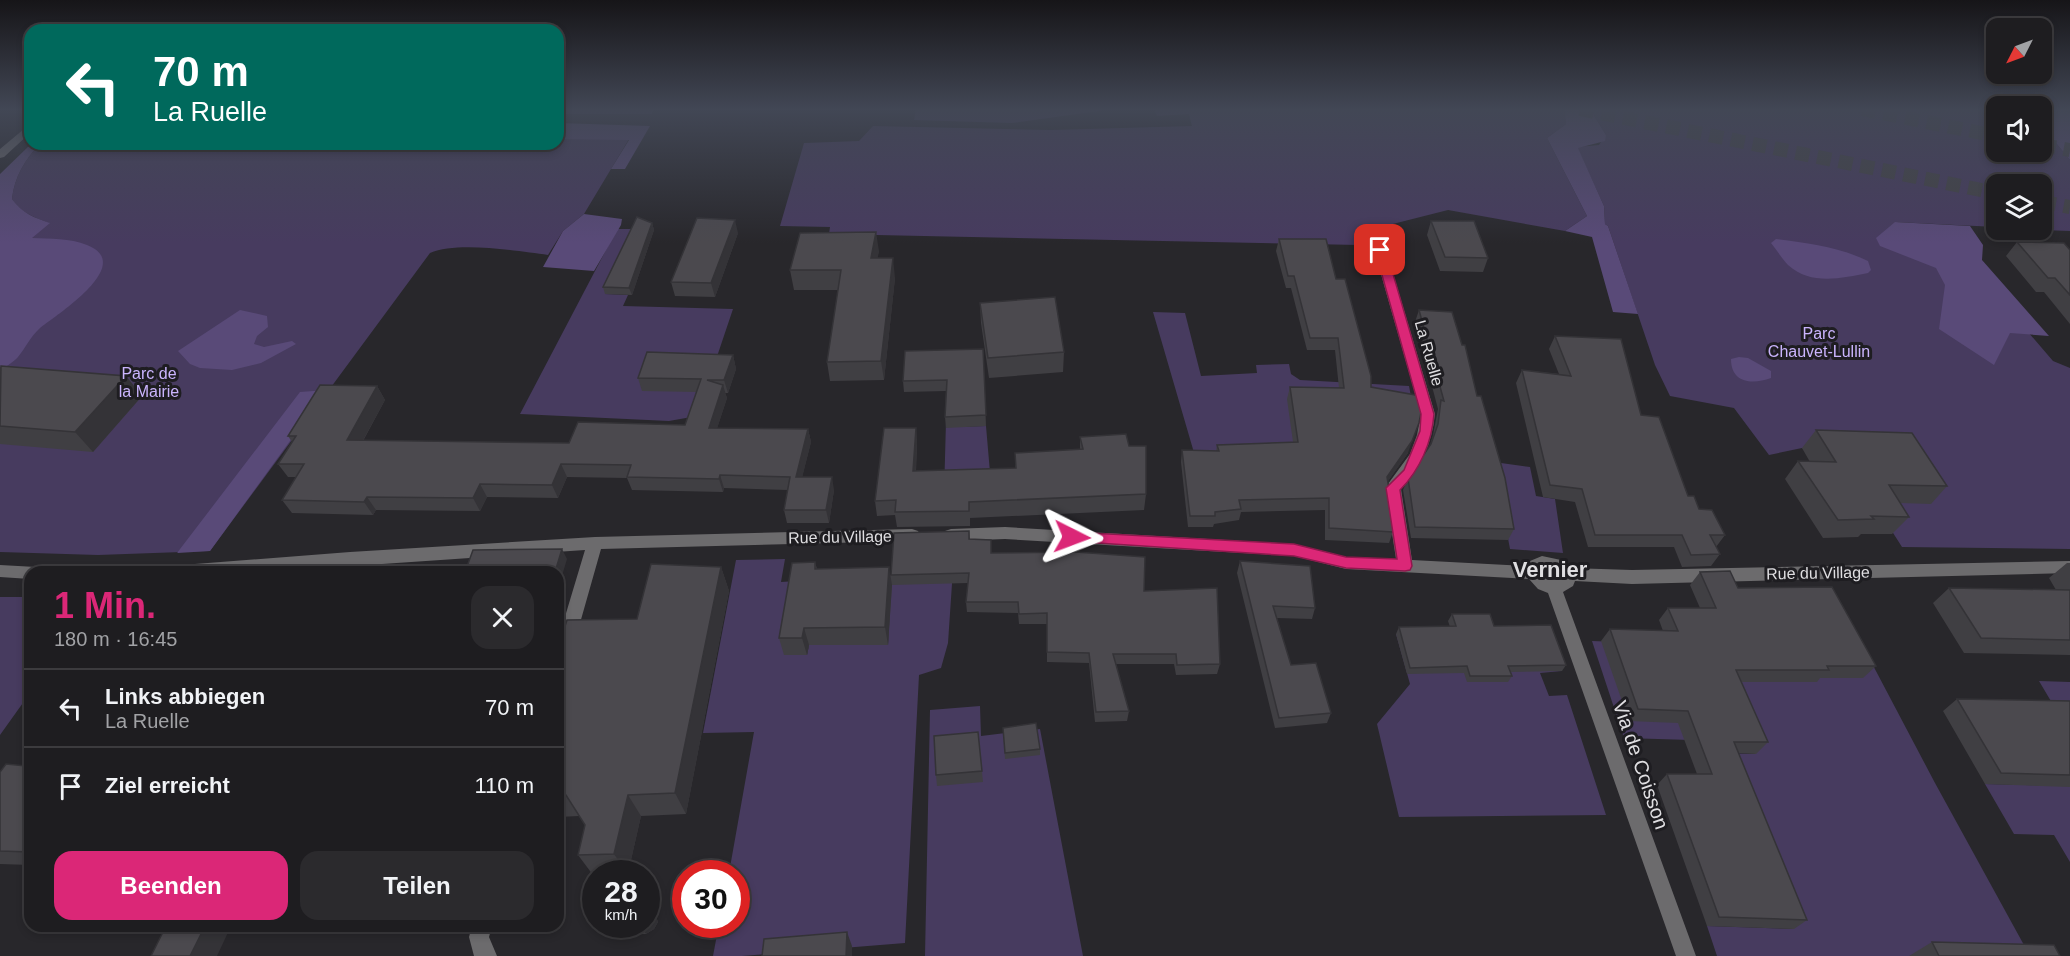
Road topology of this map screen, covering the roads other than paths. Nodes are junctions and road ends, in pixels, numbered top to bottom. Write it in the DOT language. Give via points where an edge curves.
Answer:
graph roads {
  1 [pos="1380,250"];
  2 [pos="595,543"];
  3 [pos="254,566"];
  4 [pos="1405,566"];
  5 [pos="2070,567"];
  6 [pos="0,571"];
  7 [pos="24,572"];
  8 [pos="1534,573"];
  9 [pos="1566,574"];
  10 [pos="1554,588"];
  11 [pos="564,649"];
  12 [pos="480,932"];
  13 [pos="487,956"];
  14 [pos="1686,956"];
  1 -- 4 [label="street, La Ruelle" via="1428,414 1426,431 1409,473 1393,488"];
  2 -- 3 [label="street, Rue du Village"];
  2 -- 4 [label="street, Rue du Village" via="1005,533 1294,550 1346,562"];
  2 -- 11 [label="street"];
  4 -- 8 [label="street, Rue du Village"];
  5 -- 9 [label="street, Rue du Village" via="1632,577"];
  6 -- 7 [label="street"];
  8 -- 9 [label="street" via="1542,562 1560,567"];
  8 -- 10 [label="street" via="1545,586"];
  9 -- 10 [label="street" via="1567,581"];
  10 -- 14 [label="street, Via de Coisson"];
  12 -- 13 [label="street" via="483,954"];
}
